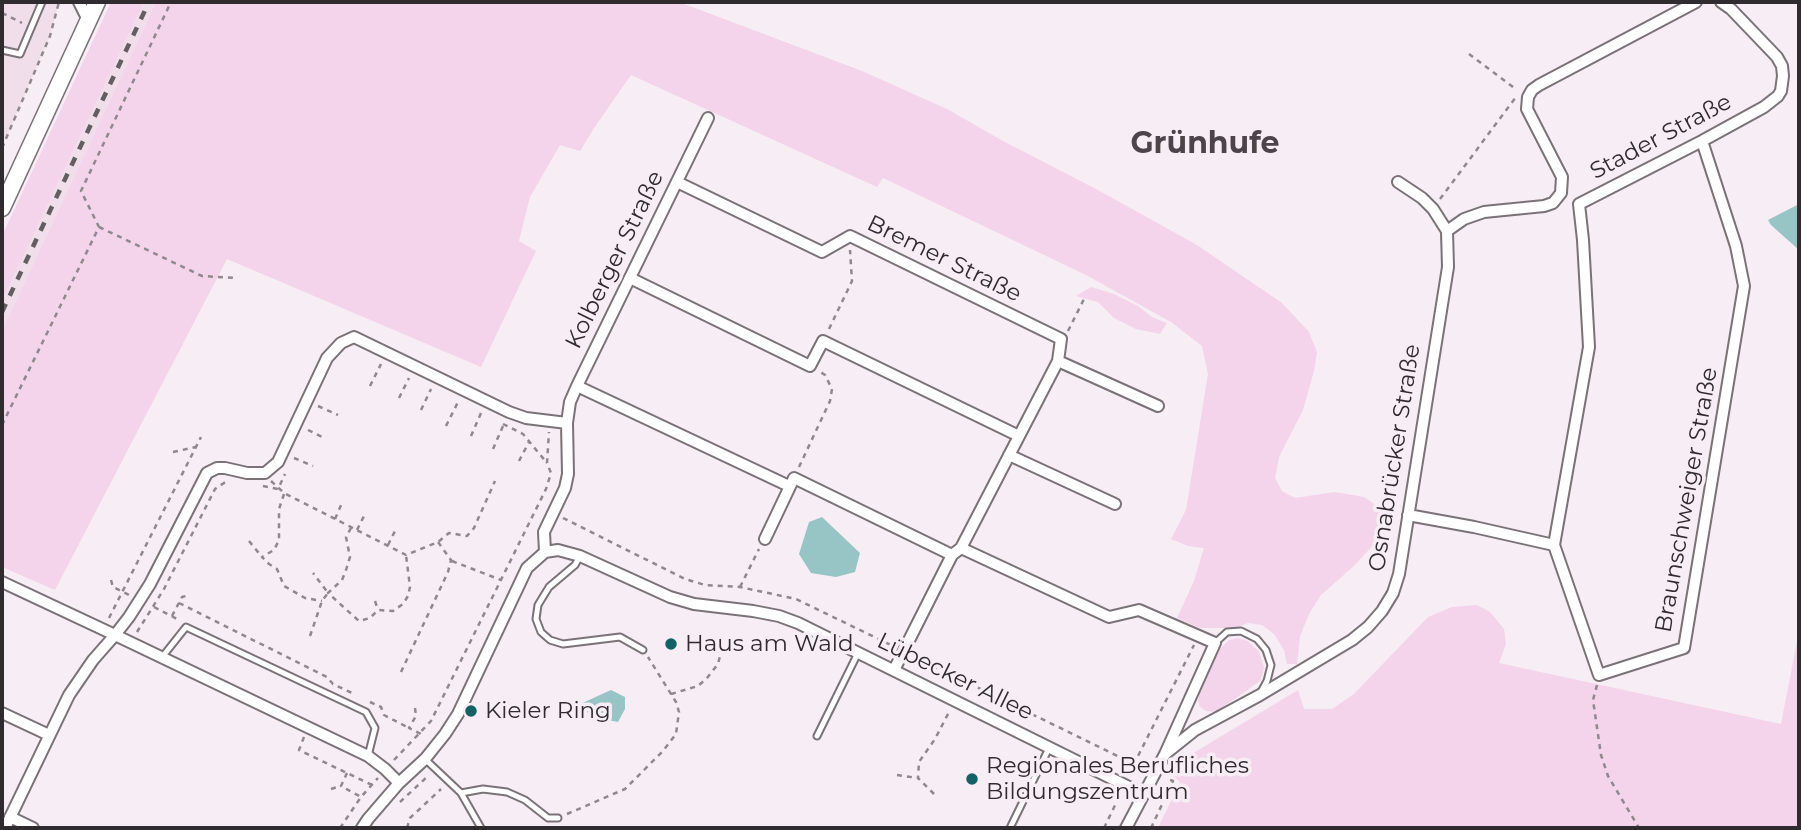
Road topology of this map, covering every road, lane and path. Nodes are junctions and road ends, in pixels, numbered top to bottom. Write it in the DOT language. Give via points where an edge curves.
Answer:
graph roads {
  1 [pos="42,2"];
  2 [pos="59,2"];
  3 [pos="79,2"];
  4 [pos="97,2"];
  5 [pos="171,2"];
  6 [pos="1696,2"];
  7 [pos="1721,2"];
  8 [pos="88,20"];
  9 [pos="2,50"];
  10 [pos="1469,54"];
  11 [pos="708,118"];
  12 [pos="1702,141"];
  13 [pos="2,148"];
  14 [pos="1398,181"];
  15 [pos="677,182"];
  16 [pos="1561,193"];
  17 [pos="1579,204"];
  18 [pos="2,208"];
  19 [pos="1433,209"];
  20 [pos="99,227"];
  21 [pos="1447,231"];
  22 [pos="849,236"];
  23 [pos="236,278"];
  24 [pos="630,278"];
  25 [pos="1085,297"];
  26 [pos="1061,339"];
  27 [pos="823,341"];
  28 [pos="1058,361"];
  29 [pos="810,366"];
  30 [pos="390,368"];
  31 [pos="409,377"];
  32 [pos="370,386"];
  33 [pos="577,386"];
  34 [pos="431,389"];
  35 [pos="399,398"];
  36 [pos="449,398"];
  37 [pos="317,406"];
  38 [pos="1158,406"];
  39 [pos="421,410"];
  40 [pos="481,413"];
  41 [pos="338,415"];
  42 [pos="550,422"];
  43 [pos="567,423"];
  44 [pos="2,425"];
  45 [pos="446,426"];
  46 [pos="306,429"];
  47 [pos="471,436"];
  48 [pos="1019,436"];
  49 [pos="201,437"];
  50 [pos="324,438"];
  51 [pos="529,441"];
  52 [pos="196,447"];
  53 [pos="493,449"];
  54 [pos="173,452"];
  55 [pos="1009,454"];
  56 [pos="293,457"];
  57 [pos="519,461"];
  58 [pos="547,463"];
  59 [pos="313,466"];
  60 [pos="288,468"];
  61 [pos="265,473"];
  62 [pos="236,481"];
  63 [pos="495,481"];
  64 [pos="791,482"];
  65 [pos="251,484"];
  66 [pos="278,489"];
  67 [pos="284,493"];
  68 [pos="342,503"];
  69 [pos="1115,504"];
  70 [pos="553,513"];
  71 [pos="365,514"];
  72 [pos="1408,514"];
  73 [pos="335,519"];
  74 [pos="351,527"];
  75 [pos="396,529"];
  76 [pos="357,530"];
  77 [pos="765,539"];
  78 [pos="249,541"];
  79 [pos="438,542"];
  80 [pos="388,545"];
  81 [pos="1554,545"];
  82 [pos="957,551"];
  83 [pos="545,552"];
  84 [pos="406,555"];
  85 [pos="580,556"];
  86 [pos="262,557"];
  87 [pos="451,560"];
  88 [pos="313,573"];
  89 [pos="501,580"];
  90 [pos="2,582"];
  91 [pos="740,586"];
  92 [pos="328,593"];
  93 [pos="190,595"];
  94 [pos="321,601"];
  95 [pos="375,601"];
  96 [pos="179,603"];
  97 [pos="378,610"];
  98 [pos="172,616"];
  99 [pos="103,629"];
  100 [pos="116,635"];
  101 [pos="310,636"];
  102 [pos="1199,636"];
  103 [pos="131,641"];
  104 [pos="1215,643"];
  105 [pos="713,644"];
  106 [pos="643,650"];
  107 [pos="904,651"];
  108 [pos="858,653"];
  109 [pos="163,656"];
  110 [pos="894,670"];
  111 [pos="401,672"];
  112 [pos="1599,675"];
  113 [pos="671,694"];
  114 [pos="1260,695"];
  115 [pos="357,696"];
  116 [pos="955,700"];
  117 [pos="369,701"];
  118 [pos="415,708"];
  119 [pos="2,713"];
  120 [pos="308,727"];
  121 [pos="410,728"];
  122 [pos="421,734"];
  123 [pos="49,735"];
  124 [pos="817,736"];
  125 [pos="1049,746"];
  126 [pos="1165,754"];
  127 [pos="368,756"];
  128 [pos="425,759"];
  129 [pos="1134,764"];
  130 [pos="385,769"];
  131 [pos="436,769"];
  132 [pos="347,773"];
  133 [pos="897,775"];
  134 [pos="918,778"];
  135 [pos="448,782"];
  136 [pos="399,783"];
  137 [pos="1125,784"];
  138 [pos="372,785"];
  139 [pos="341,786"];
  140 [pos="331,789"];
  141 [pos="461,793"];
  142 [pos="934,794"];
  143 [pos="1143,794"];
  144 [pos="362,797"];
  145 [pos="396,806"];
  146 [pos="10,817"];
  147 [pos="558,818"];
  148 [pos="5,828"];
  149 [pos="33,828"];
  150 [pos="340,828"];
  151 [pos="362,828"];
  152 [pos="407,828"];
  153 [pos="481,828"];
  154 [pos="1010,828"];
  155 [pos="1104,828"];
  156 [pos="1126,828"];
  157 [pos="1639,828"];
  1 -- 9 [label="lane" via="20,54"];
  2 -- 13 [label="path" via="50,36"];
  3 -- 8 [label="street"];
  4 -- 8 [label="main road"];
  5 -- 20 [label="path" via="80,191"];
  6 -- 16 [label="street" via="1532,90 1527,109 1562,177"];
  7 -- 12 [label="street, Stader Straße" via="1777,57 1782,66 1781,91 1764,107"];
  8 -- 18 [label="main road"];
  10 -- 19 [label="path" via="1520,92"];
  11 -- 15 [label="street, Kolberger Straße"];
  12 -- 17 [label="street, Stader Straße"];
  12 -- 112 [label="street, Braunschweiger Straße" via="1744,286 1684,648"];
  14 -- 19 [label="street"];
  15 -- 22 [label="street, Bremer Straße" via="822,252"];
  15 -- 24 [label="street, Kolberger Straße"];
  16 -- 17 [label="street, Stader Straße"];
  16 -- 21 [label="street" via="1544,206 1484,212"];
  17 -- 81 [label="street" via="1589,347"];
  19 -- 21 [label="street"];
  20 -- 23 [label="path" via="202,276"];
  20 -- 44 [label="path"];
  21 -- 72 [label="street, Osnabrücker Straße" via="1448,267"];
  22 -- 26 [label="street, Bremer Straße"];
  22 -- 27 [label="path" via="852,281"];
  24 -- 29 [label="street"];
  24 -- 33 [label="street, Kolberger Straße"];
  25 -- 26 [label="path"];
  26 -- 28 [label="street"];
  27 -- 29 [label="street"];
  27 -- 48 [label="street"];
  28 -- 38 [label="street"];
  28 -- 48 [label="street"];
  29 -- 64 [label="path" via="825,375 832,389"];
  30 -- 32 [label="path" via="381,364"];
  31 -- 35 [label="path"];
  33 -- 43 [label="street, Kolberger Straße"];
  33 -- 64 [label="street"];
  34 -- 39 [label="path"];
  36 -- 45 [label="path" via="458,402"];
  37 -- 41 [label="path"];
  40 -- 47 [label="path"];
  42 -- 43 [label="street"];
  42 -- 58 [label="path"];
  42 -- 61 [label="street" via="509,412 354,337 341,342 327,358 278,462"];
  43 -- 70 [label="street" via="568,474"];
  46 -- 50 [label="path"];
  48 -- 55 [label="street"];
  49 -- 52 [label="path"];
  51 -- 53 [label="path" via="504,425"];
  51 -- 57 [label="path"];
  51 -- 58 [label="path"];
  52 -- 54 [label="path"];
  52 -- 99 [label="path"];
  55 -- 69 [label="street"];
  55 -- 82 [label="street"];
  56 -- 59 [label="path"];
  58 -- 89 [label="path" via="551,473 546,489"];
  60 -- 66 [label="path"];
  61 -- 66 [label="path"];
  61 -- 100 [label="street" via="225,468 207,473 145,593"];
  62 -- 103 [label="path" via="215,489"];
  63 -- 79 [label="path" via="467,536 449,533"];
  64 -- 77 [label="street"];
  64 -- 82 [label="street"];
  65 -- 66 [label="path"];
  66 -- 67 [label="path"];
  67 -- 73 [label="path"];
  67 -- 86 [label="path" via="279,540 274,550"];
  68 -- 73 [label="path"];
  70 -- 83 [label="street" via="544,532"];
  70 -- 91 [label="path" via="685,579"];
  71 -- 76 [label="path"];
  72 -- 81 [label="street"];
  72 -- 114 [label="street, Osnabrücker Straße" via="1399,574 1382,611 1352,640"];
  73 -- 74 [label="path"];
  74 -- 76 [label="path"];
  74 -- 92 [label="path" via="346,537 350,557 346,570"];
  75 -- 80 [label="path"];
  76 -- 80 [label="path"];
  77 -- 91 [label="path"];
  78 -- 86 [label="path"];
  79 -- 84 [label="path"];
  79 -- 87 [label="path"];
  80 -- 84 [label="path"];
  81 -- 112 [label="street"];
  82 -- 102 [label="street" via="1109,617 1139,610"];
  82 -- 107 [label="street"];
  83 -- 85 [label="street, Lübecker Allee"];
  83 -- 128 [label="street" via="527,568 458,714"];
  84 -- 97 [label="path" via="408,596 393,611"];
  85 -- 106 [label="lane" via="538,604 536,619 541,632 563,644 620,637"];
  85 -- 108 [label="street, Lübecker Allee" via="670,597 779,616"];
  86 -- 94 [label="path" via="277,569 285,586"];
  87 -- 89 [label="path"];
  87 -- 111 [label="path"];
  88 -- 92 [label="path"];
  89 -- 122 [label="path"];
  90 -- 99 [label="street"];
  91 -- 107 [label="path" via="796,600"];
  92 -- 94 [label="path"];
  92 -- 97 [label="path" via="359,621"];
  93 -- 96 [label="path"];
  94 -- 101 [label="path"];
  95 -- 97 [label="path"];
  96 -- 98 [label="path"];
  96 -- 115 [label="path"];
  99 -- 100 [label="street"];
  100 -- 103 [label="street"];
  100 -- 123 [label="street" via="81,676"];
  102 -- 104 [label="street"];
  102 -- 129 [label="path"];
  103 -- 109 [label="street"];
  104 -- 114 [label="lane" via="1227,632 1241,631 1257,639 1270,665"];
  104 -- 126 [label="street"];
  105 -- 113 [label="path" via="720,656 707,678 698,686"];
  106 -- 113 [label="path"];
  107 -- 110 [label="street"];
  107 -- 129 [label="path"];
  108 -- 110 [label="street, Lübecker Allee"];
  108 -- 124 [label="lane"];
  109 -- 120 [label="street"];
  109 -- 127 [label="lane" via="186,627 366,712 375,729"];
  110 -- 116 [label="street, Lübecker Allee"];
  112 -- 157 [label="path" via="1593,700 1601,755"];
  113 -- 147 [label="path" via="679,723 663,751 625,789"];
  114 -- 126 [label="street, Osnabrücker Straße" via="1195,730"];
  116 -- 125 [label="street, Lübecker Allee"];
  116 -- 134 [label="path" via="919,762"];
  117 -- 121 [label="path"];
  118 -- 121 [label="path"];
  119 -- 123 [label="street"];
  120 -- 127 [label="street"];
  120 -- 132 [label="path" via="299,750"];
  121 -- 122 [label="path"];
  122 -- 130 [label="path"];
  123 -- 146 [label="street"];
  125 -- 137 [label="street, Lübecker Allee"];
  125 -- 154 [label="lane"];
  126 -- 143 [label="street"];
  127 -- 130 [label="street"];
  128 -- 131 [label="lane"];
  128 -- 136 [label="street"];
  129 -- 137 [label="path"];
  130 -- 136 [label="street"];
  130 -- 138 [label="path"];
  131 -- 135 [label="lane"];
  131 -- 145 [label="path"];
  132 -- 138 [label="path"];
  132 -- 139 [label="path"];
  133 -- 134 [label="path"];
  134 -- 142 [label="path"];
  135 -- 141 [label="lane"];
  135 -- 152 [label="path" via="410,818"];
  136 -- 151 [label="street"];
  137 -- 143 [label="street, Lübecker Allee"];
  137 -- 155 [label="path"];
  138 -- 144 [label="path"];
  139 -- 140 [label="path"];
  139 -- 144 [label="path"];
  141 -- 147 [label="lane" via="507,792 548,818"];
  141 -- 153 [label="lane"];
  143 -- 156 [label="street"];
  144 -- 150 [label="path"];
  146 -- 148 [label="street"];
  146 -- 149 [label="street"];
}
